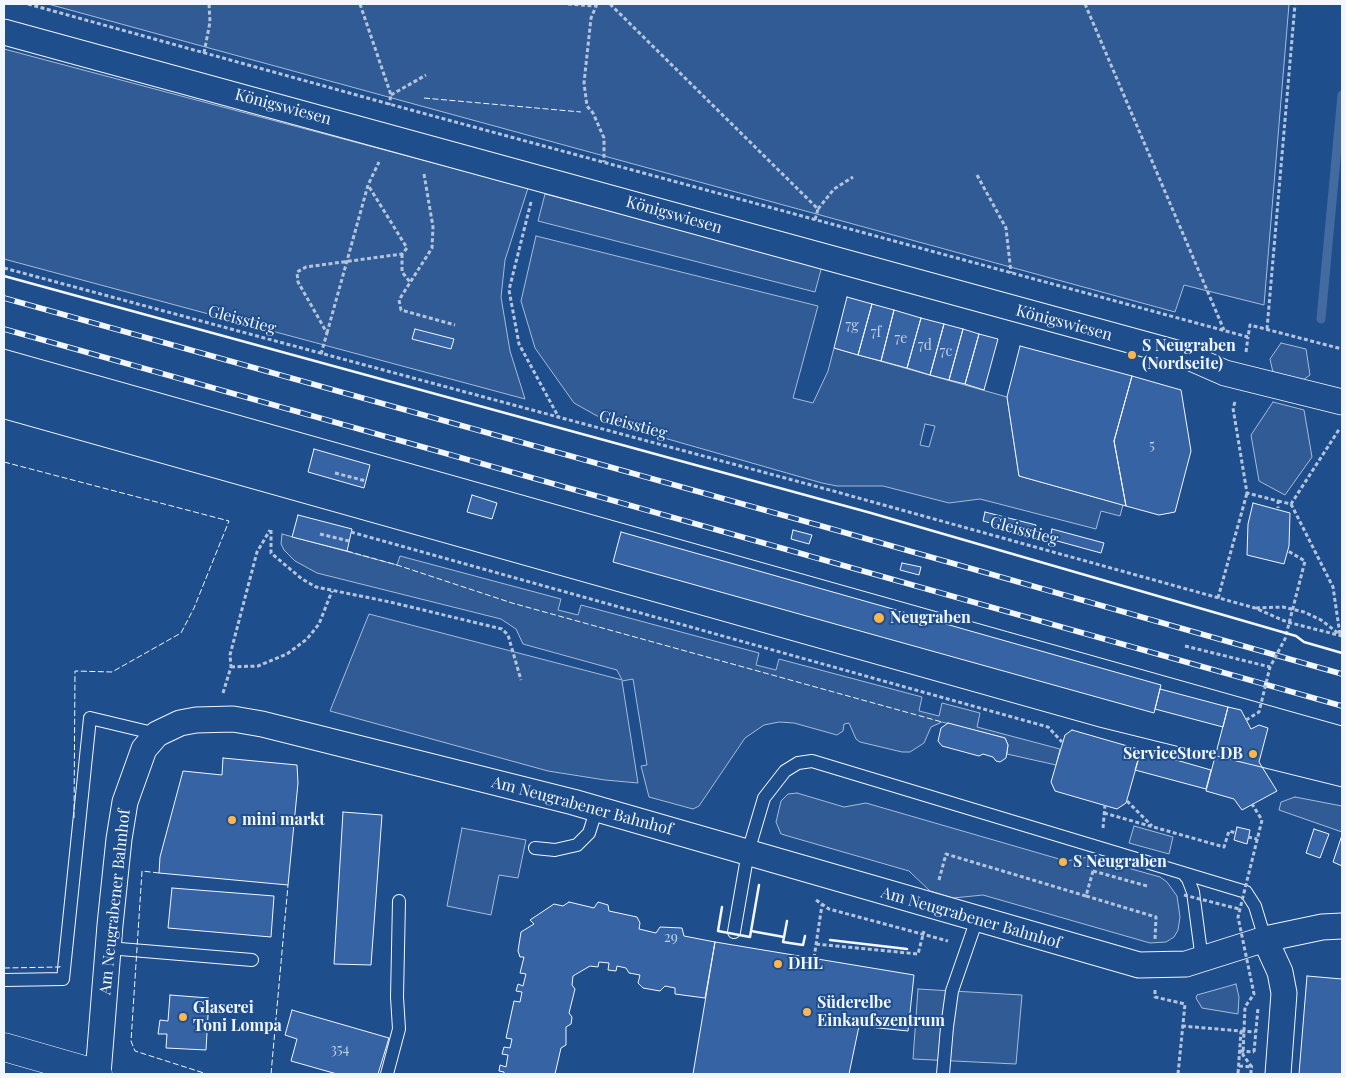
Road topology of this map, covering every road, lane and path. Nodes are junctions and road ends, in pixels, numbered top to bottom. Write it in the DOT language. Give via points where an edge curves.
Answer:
graph roads {
  1 [pos="28,4"];
  2 [pos="209,4"];
  3 [pos="360,4"];
  4 [pos="568,4"];
  5 [pos="610,4"];
  6 [pos="1085,4"];
  7 [pos="1295,4"];
  8 [pos="41,5"];
  9 [pos="596,5"];
  10 [pos="4,32"];
  11 [pos="204,53"];
  12 [pos="426,75"];
  13 [pos="391,95"];
  14 [pos="389,104"];
  15 [pos="389,112"];
  16 [pos="419,144"];
  17 [pos="382,152"];
  18 [pos="604,162"];
  19 [pos="977,175"];
  20 [pos="537,176"];
  21 [pos="853,177"];
  22 [pos="368,185"];
  23 [pos="818,209"];
  24 [pos="815,220"];
  25 [pos="402,254"];
  26 [pos="348,260"];
  27 [pos="4,268"];
  28 [pos="1011,273"];
  29 [pos="410,282"];
  30 [pos="455,325"];
  31 [pos="1267,329"];
  32 [pos="1224,330"];
  33 [pos="328,333"];
  34 [pos="1342,349"];
  35 [pos="322,354"];
  36 [pos="1237,395"];
  37 [pos="1342,402"];
  38 [pos="559,418"];
  39 [pos="1342,425"];
  40 [pos="335,472"];
  41 [pos="366,481"];
  42 [pos="1247,493"];
  43 [pos="1278,501"];
  44 [pos="1291,504"];
  45 [pos="1278,508"];
  46 [pos="351,532"];
  47 [pos="320,534"];
  48 [pos="349,541"];
  49 [pos="1288,551"];
  50 [pos="332,590"];
  51 [pos="1218,598"];
  52 [pos="1255,608"];
  53 [pos="1341,636"];
  54 [pos="1185,646"];
  55 [pos="1270,667"];
  56 [pos="522,680"];
  57 [pos="1246,720"];
  58 [pos="157,734"];
  59 [pos="1062,742"];
  60 [pos="1127,801"];
  61 [pos="1252,804"];
  62 [pos="597,808"];
  63 [pos="1104,813"];
  64 [pos="1152,827"];
  65 [pos="1236,833"];
  66 [pos="1248,837"];
  67 [pos="1257,839"];
  68 [pos="535,848"];
  69 [pos="748,852"];
  70 [pos="1183,873"];
  71 [pos="938,883"];
  72 [pos="1184,895"];
  73 [pos="1086,896"];
  74 [pos="399,902"];
  75 [pos="822,905"];
  76 [pos="1239,908"];
  77 [pos="977,920"];
  78 [pos="1342,926"];
  79 [pos="734,932"];
  80 [pos="924,934"];
  81 [pos="1265,939"];
  82 [pos="816,944"];
  83 [pos="108,948"];
  84 [pos="814,958"];
  85 [pos="252,960"];
  86 [pos="1202,960"];
  87 [pos="4,980"];
  88 [pos="1258,1008"];
  89 [pos="1182,1026"];
  90 [pos="1241,1031"];
  91 [pos="1248,1032"];
  92 [pos="4,1047"];
  93 [pos="1240,1051"];
  94 [pos="1239,1066"];
  95 [pos="98,1074"];
  96 [pos="386,1074"];
  97 [pos="943,1074"];
  98 [pos="1238,1074"];
  99 [pos="1252,1074"];
  100 [pos="1278,1074"];
  1 -- 8 [label="path"];
  2 -- 11 [label="path" via="210,22"];
  3 -- 13 [label="path"];
  4 -- 9 [label="path"];
  5 -- 23 [label="path"];
  6 -- 32 [label="path"];
  7 -- 31 [label="path"];
  8 -- 11 [label="path"];
  9 -- 18 [label="path" via="591,18 584,83 587,106 604,138"];
  10 -- 16 [label="street, Königswiesen"];
  11 -- 14 [label="path"];
  12 -- 13 [label="path"];
  13 -- 14 [label="path"];
  14 -- 15 [label="path"];
  14 -- 18 [label="path"];
  16 -- 20 [label="street, Königswiesen"];
  16 -- 29 [label="path" via="434,227 432,248"];
  17 -- 22 [label="path"];
  18 -- 24 [label="path"];
  19 -- 28 [label="path" via="1006,228"];
  20 -- 37 [label="street, Königswiesen" via="1184,356 1225,373"];
  20 -- 38 [label="path" via="509,290 520,344"];
  21 -- 23 [label="path" via="834,189"];
  22 -- 25 [label="path" via="407,248"];
  22 -- 26 [label="path"];
  23 -- 24 [label="path"];
  24 -- 28 [label="path"];
  25 -- 26 [label="path"];
  25 -- 29 [label="path" via="402,272"];
  26 -- 33 [label="path"];
  26 -- 33 [label="path" via="306,267 296,272 298,282"];
  27 -- 35 [label="path, Gleisstieg"];
  28 -- 32 [label="path"];
  29 -- 30 [label="path" via="399,300 400,310"];
  31 -- 32 [label="path" via="1250,325 1248,337"];
  31 -- 34 [label="path"];
  33 -- 35 [label="path"];
  35 -- 38 [label="path, Gleisstieg"];
  36 -- 42 [label="path" via="1233,408"];
  38 -- 51 [label="path, Gleisstieg"];
  39 -- 44 [label="path"];
  40 -- 41 [label="path"];
  42 -- 43 [label="path"];
  42 -- 51 [label="path"];
  43 -- 44 [label="path"];
  43 -- 45 [label="path"];
  44 -- 53 [label="path" via="1333,587"];
  46 -- 59 [label="path" via="1048,726"];
  47 -- 48 [label="path"];
  49 -- 55 [label="path, bridge" via="1305,561 1285,639"];
  50 -- 50 [label="path" via="316,587 302,579 271,552 271,530 257,552 230,656 231,667 258,666 287,654 307,639 319,624"];
  50 -- 56 [label="path" via="502,629 508,635"];
  51 -- 52 [label="path, Gleisstieg"];
  52 -- 53 [label="path, Gleisstieg" via="1287,622"];
  52 -- 53 [label="path, Gleisstieg" via="1304,612 1321,620"];
  54 -- 55 [label="path"];
  55 -- 57 [label="path, bridge" via="1259,712"];
  58 -- 62 [label="street, Am Neugrabener Bahnhof" via="180,723 206,720 232,719 262,724"];
  58 -- 83 [label="street, Am Neugrabener Bahnhof" via="144,749 126,802 118,838"];
  58 -- 87 [label="lane" via="90,718 63,979"];
  60 -- 64 [label="path"];
  61 -- 67 [label="path, bridge" via="1262,820"];
  62 -- 68 [label="lane" via="590,833 577,845 555,850"];
  62 -- 69 [label="street, Am Neugrabener Bahnhof"];
  63 -- 64 [label="path"];
  64 -- 65 [label="path" via="1224,847 1229,832"];
  66 -- 67 [label="path"];
  67 -- 76 [label="path, bridge"];
  69 -- 70 [label="lane" via="771,785 784,771 798,763 812,761"];
  69 -- 77 [label="street, Am Neugrabener Bahnhof"];
  69 -- 79 [label="lane"];
  70 -- 81 [label="lane" via="1246,892 1255,906"];
  70 -- 86 [label="lane" via="1193,892"];
  71 -- 73 [label="path" via="946,854"];
  72 -- 76 [label="path, bridge"];
  74 -- 96 [label="lane" via="399,1029"];
  75 -- 82 [label="path"];
  76 -- 99 [label="path, bridge" via="1238,917 1254,994 1245,1007 1243,1055 1251,1066"];
  77 -- 86 [label="street, Am Neugrabener Bahnhof" via="1139,965 1170,966"];
  77 -- 97 [label="lane" via="952,991"];
  78 -- 81 [label="street, Am Neugrabener Bahnhof"];
  80 -- 82 [label="path" via="918,954"];
  81 -- 86 [label="street, Am Neugrabener Bahnhof"];
  81 -- 100 [label="street" via="1280,972 1284,993"];
  82 -- 84 [label="path"];
  83 -- 85 [label="lane"];
  83 -- 95 [label="street, Am Neugrabener Bahnhof"];
  88 -- 93 [label="path, bridge" via="1254,1052"];
  89 -- 90 [label="path"];
  90 -- 91 [label="path, bridge"];
  90 -- 93 [label="path, bridge"];
  92 -- 95 [label="main road"];
  93 -- 94 [label="path"];
  94 -- 98 [label="path"];
  94 -- 99 [label="path, bridge" via="1255,1068"];
}
